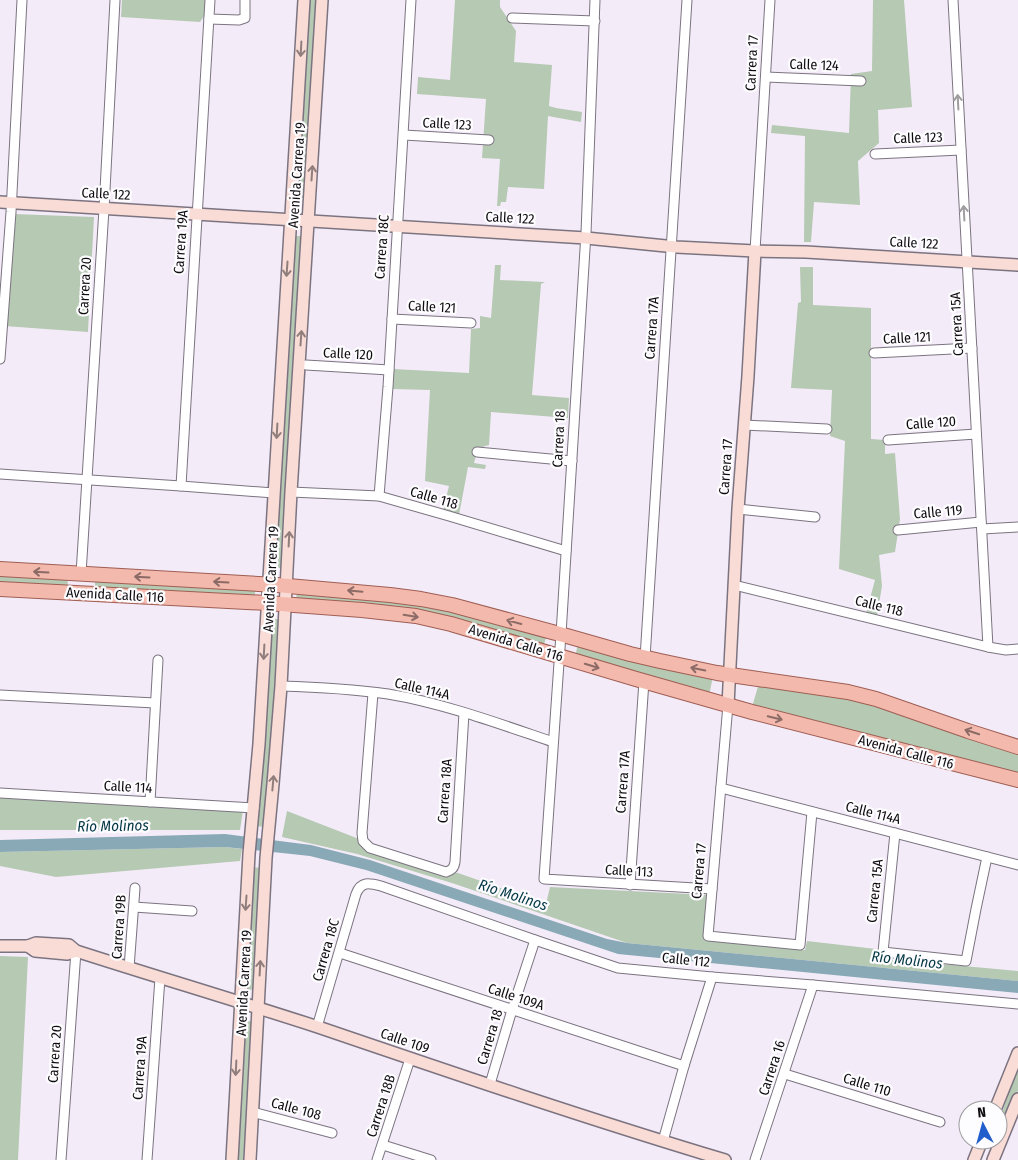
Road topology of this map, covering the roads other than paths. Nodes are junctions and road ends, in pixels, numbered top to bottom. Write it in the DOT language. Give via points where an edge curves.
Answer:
graph roads {
  1 [pos="22,0"];
  2 [pos="115,0"];
  3 [pos="210,0"];
  4 [pos="245,0"];
  5 [pos="304,0"];
  6 [pos="322,0"];
  7 [pos="411,0"];
  8 [pos="596,0"];
  9 [pos="687,0"];
  10 [pos="770,0"];
  11 [pos="953,0"];
  12 [pos="512,18"];
  13 [pos="209,19"];
  14 [pos="595,21"];
  15 [pos="766,77"];
  16 [pos="861,81"];
  17 [pos="404,135"];
  18 [pos="489,140"];
  19 [pos="961,150"];
  20 [pos="875,154"];
  21 [pos="0,202"];
  22 [pos="12,203"];
  23 [pos="104,208"];
  24 [pos="197,214"];
  25 [pos="290,220"];
  26 [pos="309,221"];
  27 [pos="397,226"];
  28 [pos="586,238"];
  29 [pos="671,246"];
  30 [pos="755,251"];
  31 [pos="967,261"];
  32 [pos="1018,264"];
  33 [pos="392,319"];
  34 [pos="472,323"];
  35 [pos="972,348"];
  36 [pos="874,353"];
  37 [pos="0,359"];
  38 [pos="306,365"];
  39 [pos="389,370"];
  40 [pos="744,425"];
  41 [pos="827,429"];
  42 [pos="976,434"];
  43 [pos="888,440"];
  44 [pos="477,452"];
  45 [pos="572,461"];
  46 [pos="0,474"];
  47 [pos="87,480"];
  48 [pos="180,486"];
  49 [pos="291,492"];
  50 [pos="274,493"];
  51 [pos="379,496"];
  52 [pos="738,509"];
  53 [pos="815,517"];
  54 [pos="981,526"];
  55 [pos="1018,527"];
  56 [pos="898,530"];
  57 [pos="566,551"];
  58 [pos="0,569"];
  59 [pos="81,574"];
  60 [pos="268,584"];
  61 [pos="734,585"];
  62 [pos="286,586"];
  63 [pos="0,589"];
  64 [pos="22,590"];
  65 [pos="267,603"];
  66 [pos="285,604"];
  67 [pos="561,634"];
  68 [pos="988,647"];
  69 [pos="1018,649"];
  70 [pos="559,656"];
  71 [pos="645,658"];
  72 [pos="158,660"];
  73 [pos="730,674"];
  74 [pos="644,682"];
  75 [pos="281,686"];
  76 [pos="373,693"];
  77 [pos="0,696"];
  78 [pos="156,703"];
  79 [pos="728,705"];
  80 [pos="464,713"];
  81 [pos="553,742"];
  82 [pos="1018,747"];
  83 [pos="1018,780"];
  84 [pos="721,788"];
  85 [pos="0,793"];
  86 [pos="150,802"];
  87 [pos="254,808"];
  88 [pos="812,812"];
  89 [pos="895,833"];
  90 [pos="987,857"];
  91 [pos="1018,865"];
  92 [pos="544,879"];
  93 [pos="364,884"];
  94 [pos="630,885"];
  95 [pos="135,888"];
  96 [pos="712,890"];
  97 [pos="134,907"];
  98 [pos="192,911"];
  99 [pos="708,936"];
  100 [pos="535,940"];
  101 [pos="0,946"];
  102 [pos="76,951"];
  103 [pos="340,953"];
  104 [pos="130,968"];
  105 [pos="712,977"];
  106 [pos="160,978"];
  107 [pos="813,985"];
  108 [pos="240,1002"];
  109 [pos="1018,1004"];
  110 [pos="258,1008"];
  111 [pos="512,1010"];
  112 [pos="317,1027"];
  113 [pos="1018,1053"];
  114 [pos="410,1059"];
  115 [pos="684,1066"];
  116 [pos="785,1074"];
  117 [pos="490,1084"];
  118 [pos="1004,1088"];
  119 [pos="1018,1098"];
  120 [pos="999,1100"];
  121 [pos="1003,1100"];
  122 [pos="252,1112"];
  123 [pos="1008,1114"];
  124 [pos="940,1122"];
  125 [pos="332,1133"];
  126 [pos="663,1142"];
  127 [pos="383,1145"];
  128 [pos="61,1160"];
  129 [pos="147,1160"];
  130 [pos="232,1160"];
  131 [pos="250,1160"];
  132 [pos="377,1160"];
  133 [pos="431,1160"];
  134 [pos="725,1160"];
  135 [pos="756,1160"];
  136 [pos="993,1160"];
  1 -- 22 [label="street"];
  2 -- 23 [label="street, Carrera 20"];
  3 -- 13 [label="street, Carrera 19A"];
  4 -- 13 [label="street" via="245,18"];
  5 -- 25 [label="main road, Avenida Carrera 19, one-way"];
  26 -- 6 [label="main road, Avenida Carrera 19, one-way"];
  7 -- 17 [label="street, Carrera 18C"];
  8 -- 14 [label="street, Carrera 18"];
  9 -- 29 [label="street, Carrera 17A"];
  10 -- 15 [label="street, Carrera 17"];
  19 -- 11 [label="street, Carrera 15A, one-way"];
  12 -- 14 [label="street"];
  13 -- 24 [label="street, Carrera 19A"];
  14 -- 28 [label="street, Carrera 18"];
  15 -- 16 [label="street, Calle 124"];
  15 -- 30 [label="street, Carrera 17"];
  17 -- 18 [label="street, Calle 123"];
  17 -- 27 [label="street, Carrera 18C"];
  19 -- 20 [label="street, Calle 123"];
  31 -- 19 [label="street, Carrera 15A, one-way"];
  21 -- 22 [label="main road, Calle 122"];
  22 -- 23 [label="main road, Calle 122"];
  22 -- 37 [label="street"];
  23 -- 24 [label="main road, Calle 122"];
  23 -- 47 [label="street, Carrera 20"];
  24 -- 25 [label="main road, Calle 122"];
  24 -- 48 [label="street, Carrera 19A"];
  25 -- 26 [label="main road, Calle 122"];
  25 -- 50 [label="main road, Avenida Carrera 19, one-way"];
  26 -- 27 [label="main road, Calle 122"];
  49 -- 26 [label="main road, Avenida Carrera 19, one-way"];
  27 -- 28 [label="main road, Calle 122"];
  27 -- 33 [label="street, Carrera 18C"];
  28 -- 29 [label="main road, Calle 122"];
  28 -- 45 [label="street, Carrera 18"];
  29 -- 30 [label="main road, Calle 122"];
  29 -- 71 [label="street, Carrera 17A"];
  30 -- 31 [label="main road, Calle 122"];
  30 -- 40 [label="main road, Carrera 17"];
  31 -- 32 [label="main road, Calle 122"];
  31 -- 35 [label="street, Carrera 15A"];
  33 -- 34 [label="street, Calle 121"];
  33 -- 39 [label="street, Carrera 18C"];
  35 -- 36 [label="street, Calle 121"];
  35 -- 42 [label="street, Carrera 15A"];
  38 -- 39 [label="street, Calle 120"];
  39 -- 51 [label="street, Carrera 18C"];
  40 -- 41 [label="street"];
  40 -- 52 [label="main road, Carrera 17"];
  42 -- 43 [label="street, Calle 120"];
  42 -- 54 [label="street, Carrera 15A"];
  44 -- 45 [label="street"];
  45 -- 57 [label="street, Carrera 18"];
  46 -- 47 [label="street"];
  47 -- 48 [label="street"];
  47 -- 59 [label="street, Carrera 20"];
  48 -- 50 [label="street"];
  49 -- 51 [label="street, Calle 118"];
  62 -- 49 [label="main road, Avenida Carrera 19, one-way"];
  50 -- 60 [label="main road, Avenida Carrera 19"];
  51 -- 57 [label="street, Calle 118"];
  52 -- 53 [label="street"];
  52 -- 61 [label="main road, Carrera 17"];
  54 -- 55 [label="street, Calle 119"];
  54 -- 56 [label="street, Calle 119"];
  54 -- 68 [label="street, Carrera 15A"];
  57 -- 67 [label="street, Carrera 18"];
  59 -- 58 [label="main road, Avenida Calle 116, one-way"];
  60 -- 59 [label="main road, Avenida Calle 116, one-way"];
  59 -- 64 [label="main road" via="81,587"];
  60 -- 62 [label="main road, Avenida Calle 116"];
  60 -- 65 [label="main road, Avenida Carrera 19"];
  61 -- 68 [label="street, Calle 118"];
  61 -- 73 [label="main road, Carrera 17"];
  62 -- 66 [label="main road, Avenida Carrera 19"];
  67 -- 62 [label="main road, Avenida Calle 116, one-way" via="421,599"];
  63 -- 64 [label="main road, Avenida Calle 116"];
  64 -- 65 [label="main road, Avenida Calle 116"];
  65 -- 66 [label="main road, Avenida Calle 116"];
  65 -- 87 [label="main road, Avenida Carrera 19, one-way"];
  66 -- 70 [label="main road, Avenida Calle 116, one-way" via="421,617"];
  66 -- 75 [label="main road, Avenida Carrera 19"];
  67 -- 70 [label="street, Carrera 18"];
  67 -- 71 [label="main road, Avenida Calle 116"];
  68 -- 69 [label="street, Calle 118"];
  70 -- 74 [label="main road, Avenida Calle 116, one-way"];
  70 -- 81 [label="street, Carrera 18"];
  73 -- 71 [label="main road, Avenida Calle 116, one-way"];
  72 -- 78 [label="street"];
  73 -- 79 [label="main road, Carrera 17"];
  82 -- 73 [label="main road, Avenida Calle 116, one-way" via="876,698"];
  74 -- 79 [label="main road, Avenida Calle 116"];
  74 -- 94 [label="street, Carrera 17A"];
  75 -- 76 [label="street, Calle 114A"];
  110 -- 75 [label="main road, Avenida Carrera 19, one-way" via="268,832"];
  76 -- 80 [label="street, Calle 114A"];
  76 -- 80 [label="street, Carrera 18A" via="363,841 370,848 446,872 454,867 455,862"];
  77 -- 78 [label="street"];
  78 -- 86 [label="street"];
  79 -- 83 [label="main road, Avenida Calle 116, one-way"];
  79 -- 84 [label="street, Carrera 17"];
  80 -- 81 [label="street, Calle 114A"];
  81 -- 92 [label="street, Carrera 18"];
  84 -- 88 [label="street, Calle 114A"];
  84 -- 96 [label="street, Carrera 17"];
  85 -- 86 [label="street, Calle 114"];
  86 -- 87 [label="street, Calle 114"];
  87 -- 108 [label="main road, Avenida Carrera 19, one-way"];
  88 -- 89 [label="street, Calle 114A"];
  88 -- 99 [label="street, Calle 112" via="800,945"];
  89 -- 90 [label="street, Calle 114A"];
  89 -- 90 [label="street, Carrera 15A" via="883,952 966,961"];
  90 -- 91 [label="street, Calle 114A"];
  92 -- 94 [label="street, Calle 113"];
  93 -- 100 [label="street, Calle 112" via="381,886"];
  93 -- 103 [label="street, Carrera 18C" via="356,894"];
  94 -- 96 [label="street, Calle 113"];
  95 -- 97 [label="street, Carrera 19B"];
  96 -- 99 [label="street, Carrera 17"];
  97 -- 98 [label="street"];
  97 -- 104 [label="street, Carrera 19B"];
  100 -- 105 [label="street, Calle 112" via="618,968"];
  100 -- 111 [label="street, Carrera 18"];
  101 -- 102 [label="main road, Calle 109" via="69,945"];
  102 -- 104 [label="main road, Calle 109"];
  102 -- 128 [label="street, Carrera 20"];
  103 -- 111 [label="street, Calle 109A"];
  103 -- 112 [label="street, Carrera 18C"];
  104 -- 106 [label="main road, Calle 109"];
  105 -- 107 [label="street, Calle 112"];
  105 -- 115 [label="street"];
  106 -- 108 [label="main road, Calle 109"];
  106 -- 129 [label="street, Carrera 19A"];
  107 -- 109 [label="street, Calle 112"];
  107 -- 116 [label="street, Carrera 16"];
  108 -- 110 [label="main road, Calle 109"];
  108 -- 130 [label="main road, Avenida Carrera 19, one-way"];
  110 -- 112 [label="main road, Calle 109"];
  110 -- 122 [label="main road, Avenida Carrera 19"];
  111 -- 115 [label="street, Calle 109A"];
  111 -- 117 [label="street, Carrera 18"];
  112 -- 114 [label="main road, Calle 109"];
  113 -- 118 [label="main road"];
  114 -- 117 [label="main road, Calle 109"];
  114 -- 127 [label="street, Carrera 18B"];
  115 -- 126 [label="street"];
  116 -- 124 [label="street, Calle 110"];
  116 -- 135 [label="street, Carrera 16"];
  117 -- 126 [label="main road, Calle 109"];
  118 -- 120 [label="main road"];
  118 -- 121 [label="main road"];
  119 -- 123 [label="main road"];
  119 -- 136 [label="main road"];
  122 -- 125 [label="street, Calle 108"];
  122 -- 131 [label="main road, Avenida Carrera 19"];
  126 -- 134 [label="main road, Calle 109"];
  127 -- 132 [label="street, Carrera 18B"];
  127 -- 133 [label="street"];
}
